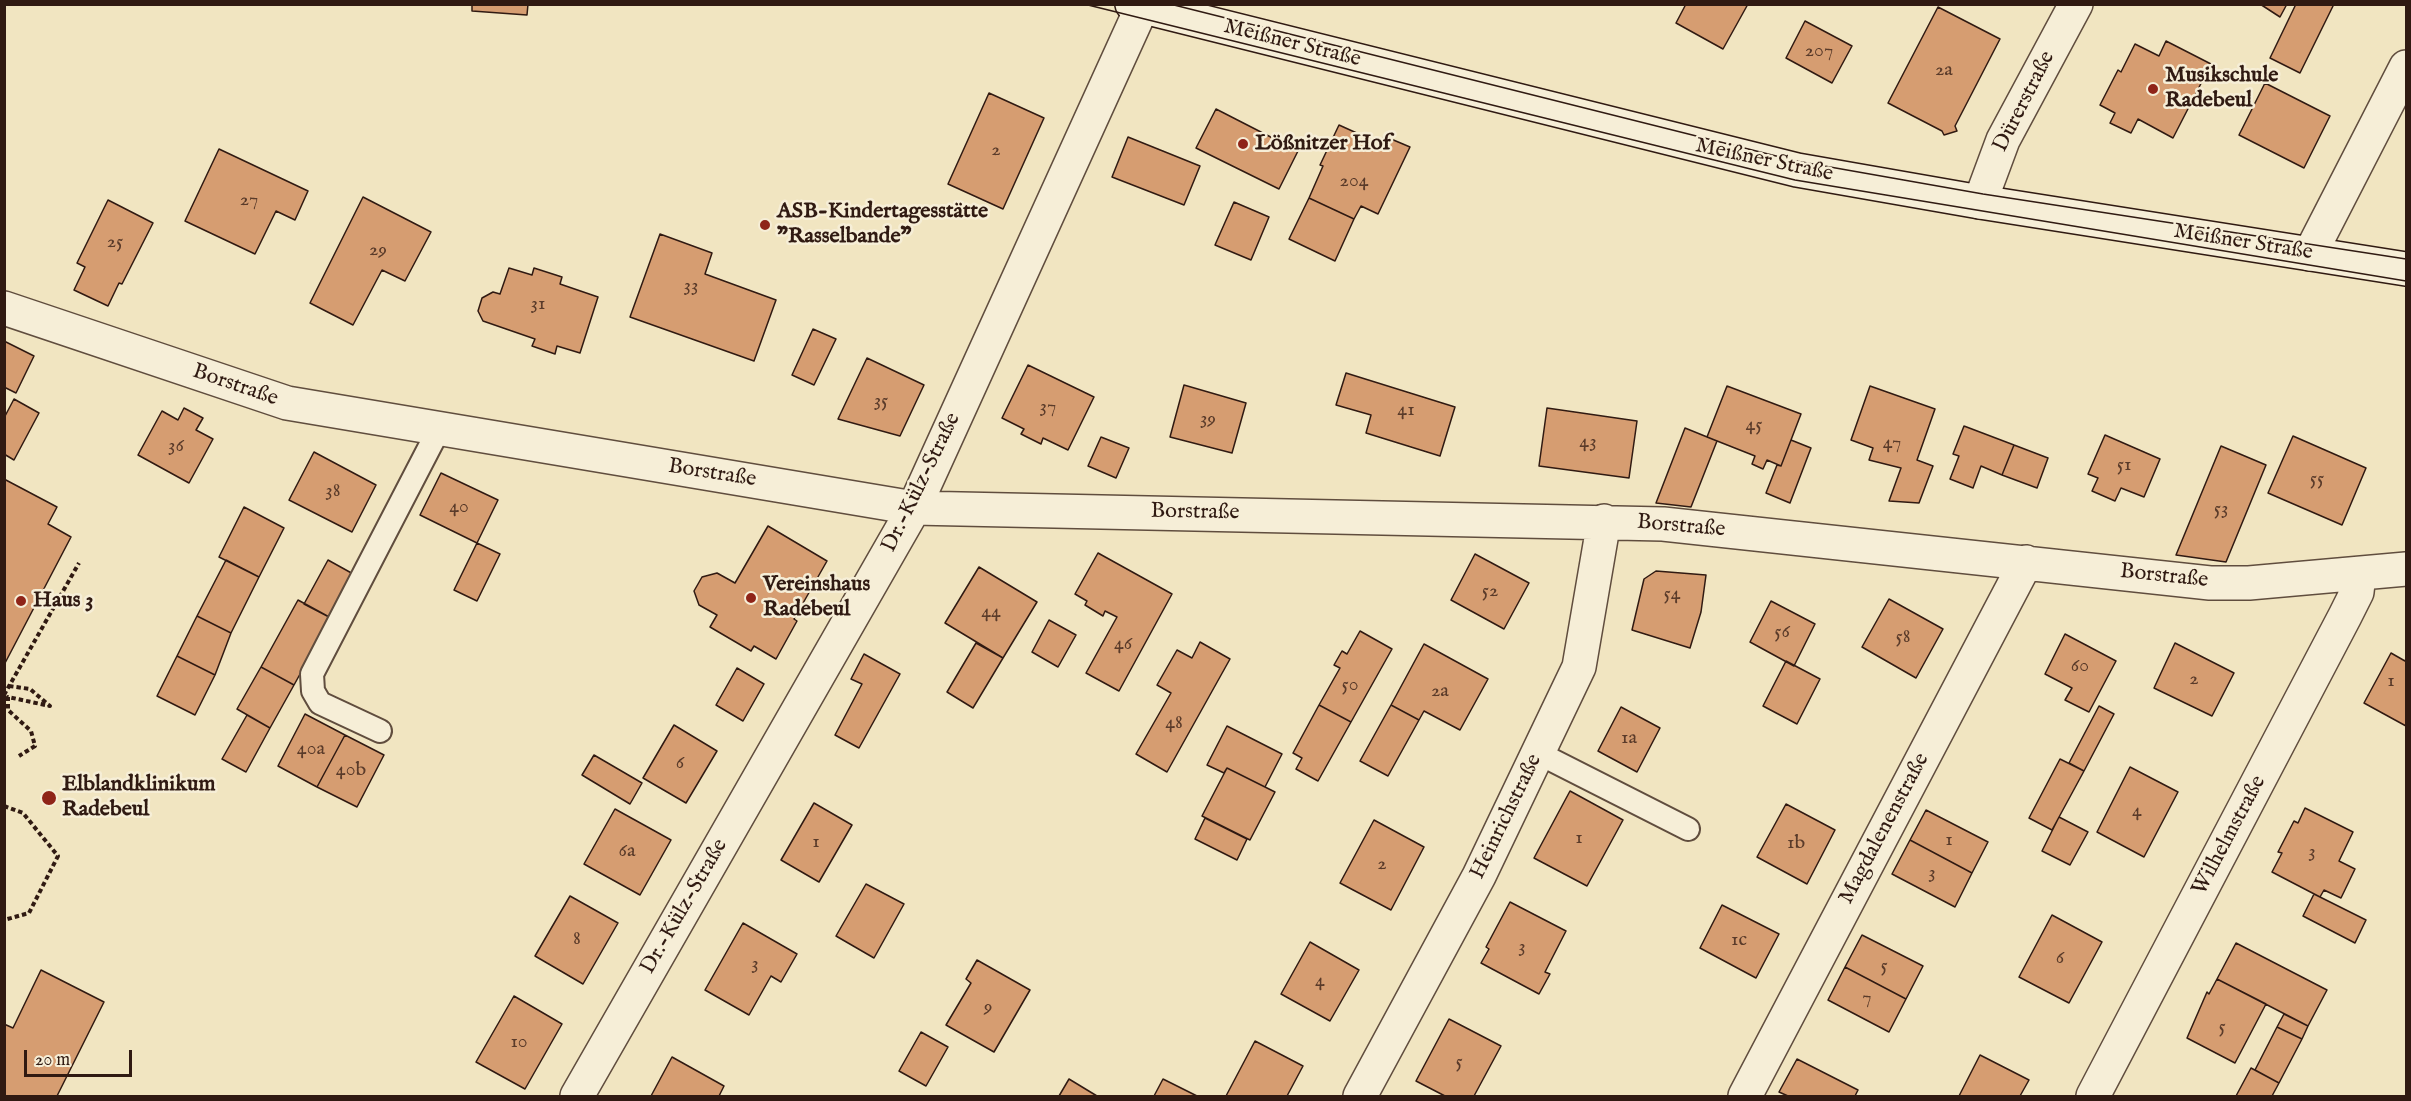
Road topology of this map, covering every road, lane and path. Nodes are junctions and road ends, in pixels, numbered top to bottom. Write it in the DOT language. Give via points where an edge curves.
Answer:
graph roads {
  1 [pos="2076,4"];
  2 [pos="1137,6"];
  3 [pos="2406,67"];
  4 [pos="1980,202"];
  5 [pos="2310,254"];
  6 [pos="2406,269"];
  7 [pos="4,308"];
  8 [pos="439,429"];
  9 [pos="914,508"];
  10 [pos="1604,521"];
  11 [pos="2026,562"];
  12 [pos="79,563"];
  13 [pos="2406,569"];
  14 [pos="2359,574"];
  15 [pos="9,686"];
  16 [pos="4,695"];
  17 [pos="380,731"];
  18 [pos="1538,753"];
  19 [pos="18,756"];
  20 [pos="4,806"];
  21 [pos="1688,829"];
  22 [pos="4,920"];
  23 [pos="577,1096"];
  24 [pos="1360,1096"];
  25 [pos="1745,1096"];
  26 [pos="2093,1096"];
  1 -- 4 [label="street, Dürerstraße" via="2003,140"];
  2 -- 4 [label="street, Meißner Straße" via="1776,165"];
  2 -- 9 [label="street, Dr.-Külz-Straße"];
  3 -- 5 [label="street"];
  4 -- 5 [label="street, Meißner Straße"];
  5 -- 6 [label="street, Meißner Straße"];
  7 -- 8 [label="street, Borstraße" via="287,403"];
  8 -- 9 [label="street, Borstraße"];
  8 -- 17 [label="lane" via="312,674 313,691 321,703"];
  9 -- 10 [label="street, Borstraße"];
  9 -- 23 [label="street, Dr.-Külz-Straße"];
  10 -- 11 [label="street, Borstraße"];
  10 -- 18 [label="street, Heinrichstraße" via="1579,667"];
  11 -- 14 [label="street, Borstraße" via="2210,583"];
  11 -- 25 [label="street, Magdalenenstraße"];
  12 -- 15 [label="path"];
  13 -- 14 [label="street, Borstraße"];
  14 -- 26 [label="street, Wilhelmstraße" via="2357,592 2346,616"];
  15 -- 16 [label="path"];
  15 -- 19 [label="path" via="30,689 50,706 8,697 8,710 31,731 35,746"];
  18 -- 21 [label="lane"];
  18 -- 24 [label="street, Heinrichstraße" via="1479,876"];
  20 -- 22 [label="path" via="23,813 58,856 29,913"];
}
